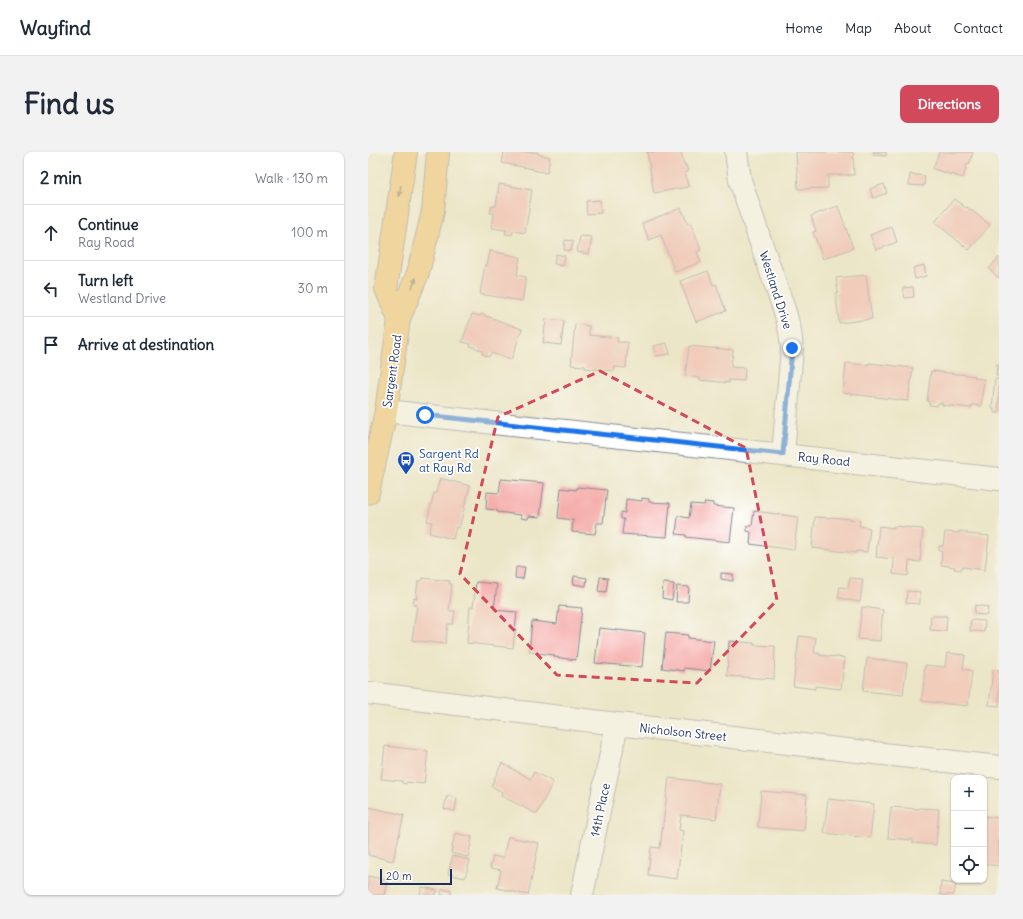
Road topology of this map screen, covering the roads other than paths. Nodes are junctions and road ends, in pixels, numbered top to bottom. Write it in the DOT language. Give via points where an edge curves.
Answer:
graph roads {
  1 [pos="406,152"];
  2 [pos="438,152"];
  3 [pos="736,152"];
  4 [pos="399,319"];
  5 [pos="386,411"];
  6 [pos="783,454"];
  7 [pos="999,479"];
  8 [pos="368,493"];
  9 [pos="368,693"];
  10 [pos="618,724"];
  11 [pos="999,767"];
  12 [pos="582,895"];
  1 -- 4 [label="main road, Sargent Road, one-way" via="386,289"];
  4 -- 2 [label="main road, Sargent Road, one-way" via="418,273 433,211"];
  3 -- 6 [label="street, Westland Drive" via="740,180 790,331 792,348"];
  4 -- 5 [label="main road, Sargent Road"];
  5 -- 6 [label="street, Ray Road"];
  5 -- 8 [label="main road, Sargent Road"];
  6 -- 7 [label="street, Ray Road"];
  9 -- 10 [label="street, Nicholson Street"];
  10 -- 11 [label="street, Nicholson Street"];
  10 -- 12 [label="street, 14th Place"];
}
